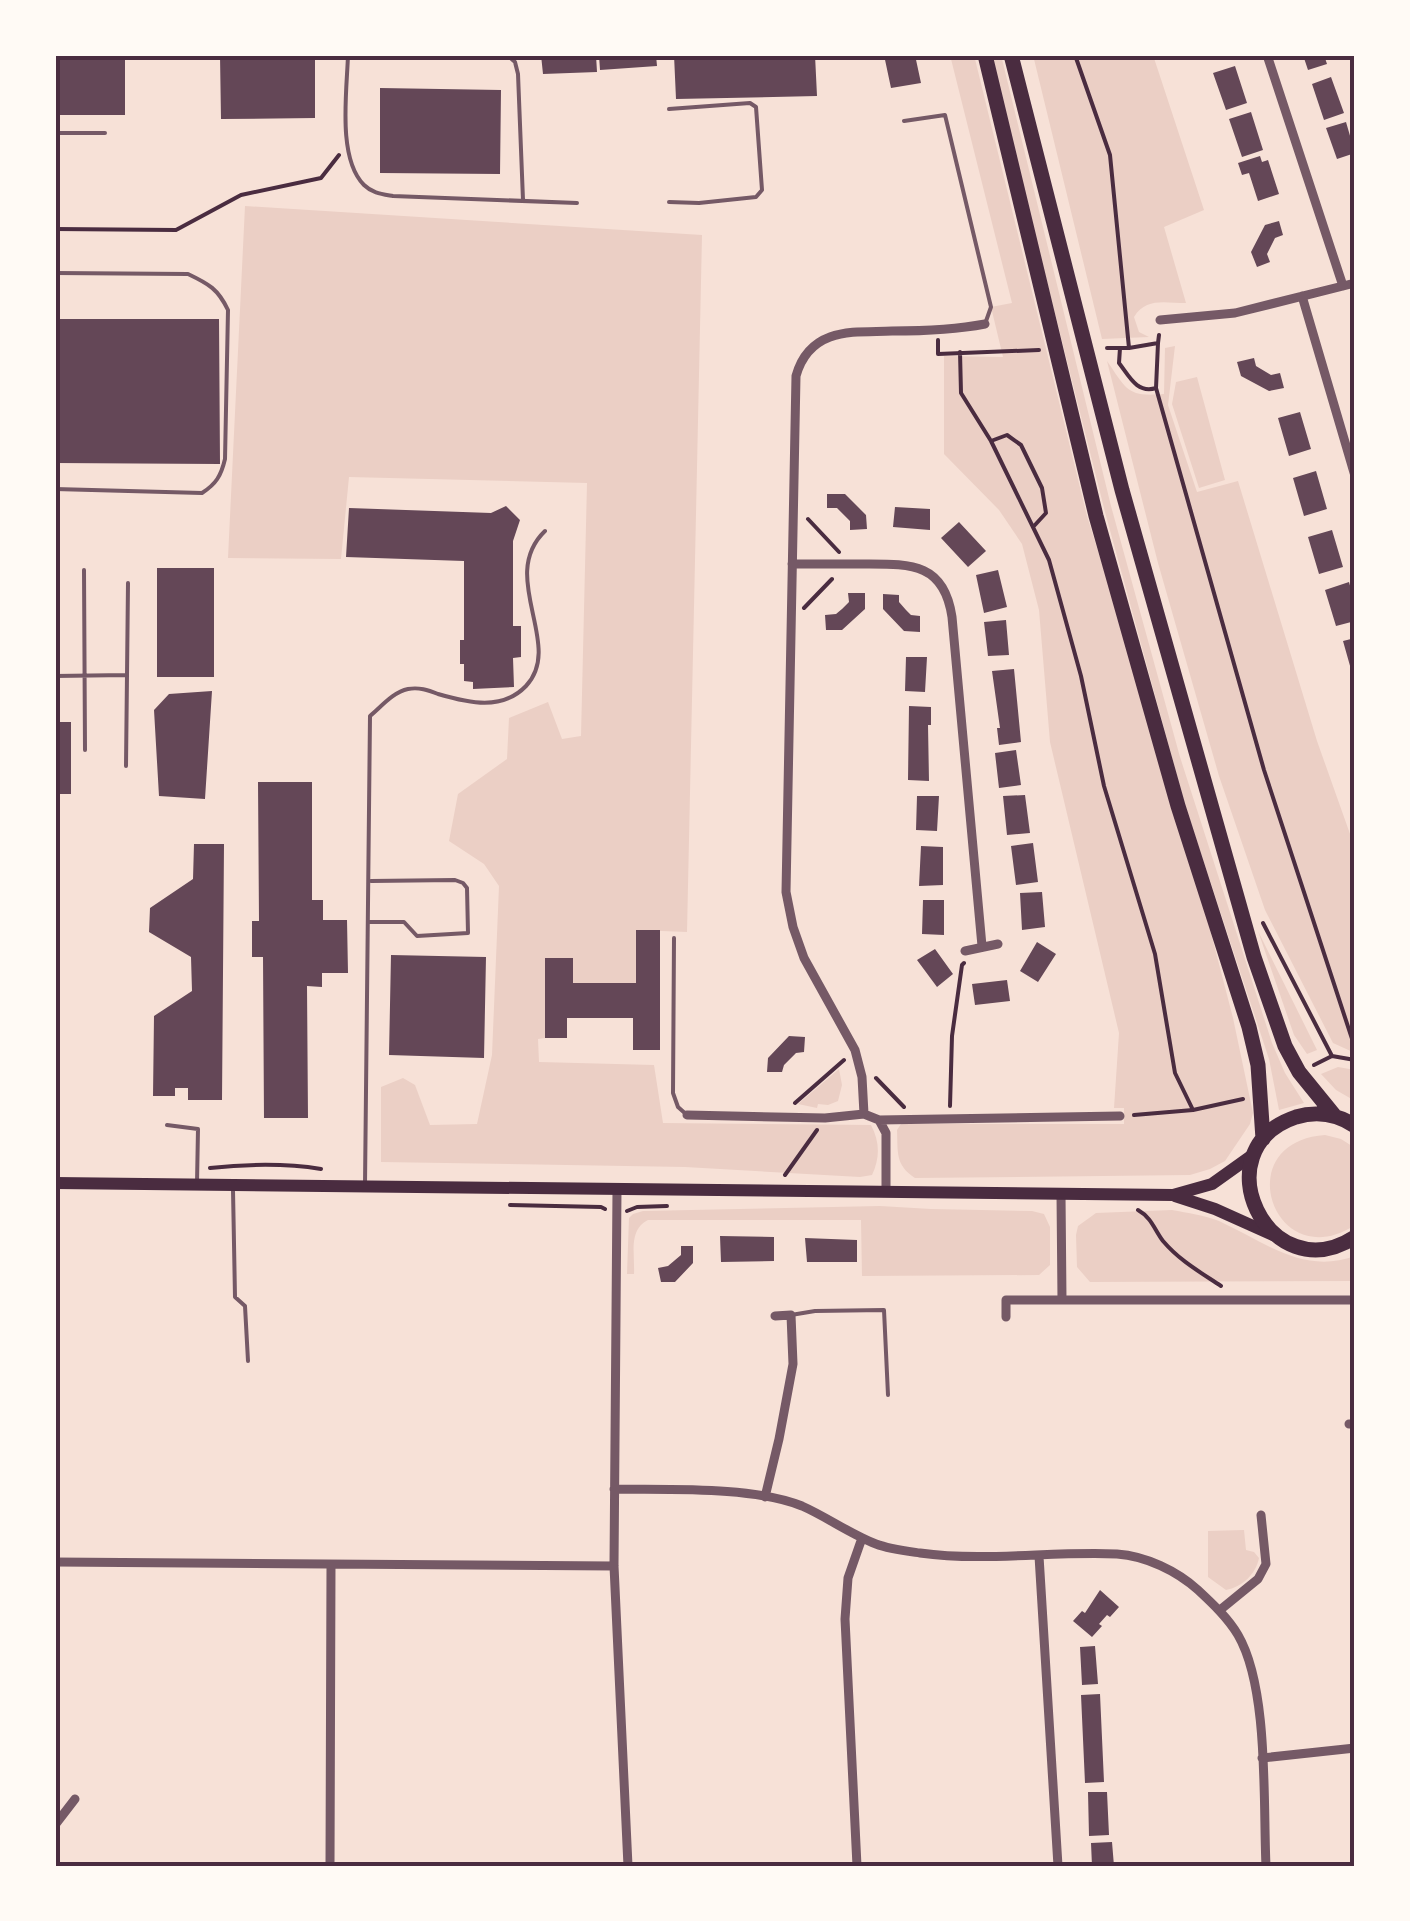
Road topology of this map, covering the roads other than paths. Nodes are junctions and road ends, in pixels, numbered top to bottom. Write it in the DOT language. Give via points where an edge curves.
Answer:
graph roads {
  1 [pos="348,55"];
  2 [pos="507,55"];
  3 [pos="985,55"];
  4 [pos="1011,55"];
  5 [pos="1267,55"];
  6 [pos="669,108"];
  7 [pos="904,121"];
  8 [pos="55,132"];
  9 [pos="105,133"];
  10 [pos="523,200"];
  11 [pos="669,202"];
  12 [pos="577,203"];
  13 [pos="55,272"];
  14 [pos="1355,283"];
  15 [pos="1342,286"];
  16 [pos="1302,296"];
  17 [pos="1160,320"];
  18 [pos="985,324"];
  19 [pos="1355,476"];
  20 [pos="55,488"];
  21 [pos="545,531"];
  22 [pos="792,564"];
  23 [pos="84,570"];
  24 [pos="128,583"];
  25 [pos="128,675"];
  26 [pos="55,676"];
  27 [pos="86,676"];
  28 [pos="85,750"];
  29 [pos="126,766"];
  30 [pos="369,881"];
  31 [pos="368,922"];
  32 [pos="674,938"];
  33 [pos="998,944"];
  34 [pos="982,946"];
  35 [pos="965,950"];
  36 [pos="864,1114"];
  37 [pos="687,1115"];
  38 [pos="1334,1115"];
  39 [pos="1120,1116"];
  40 [pos="879,1120"];
  41 [pos="167,1125"];
  42 [pos="1355,1126"];
  43 [pos="1263,1139"];
  44 [pos="1254,1154"];
  45 [pos="197,1176"];
  46 [pos="55,1183"];
  47 [pos="234,1183"];
  48 [pos="365,1187"];
  49 [pos="617,1190"];
  50 [pos="886,1190"];
  51 [pos="1061,1194"];
  52 [pos="1173,1195"];
  53 [pos="1355,1237"];
  54 [pos="1280,1239"];
  55 [pos="1062,1300"];
  56 [pos="1355,1300"];
  57 [pos="790,1315"];
  58 [pos="775,1316"];
  59 [pos="1006,1317"];
  60 [pos="248,1361"];
  61 [pos="888,1395"];
  62 [pos="614,1490"];
  63 [pos="765,1497"];
  64 [pos="1261,1515"];
  65 [pos="862,1538"];
  66 [pos="1038,1556"];
  67 [pos="55,1562"];
  68 [pos="331,1564"];
  69 [pos="614,1566"];
  70 [pos="1220,1610"];
  71 [pos="1355,1748"];
  72 [pos="1262,1758"];
  73 [pos="75,1800"];
  74 [pos="55,1825"];
  75 [pos="330,1866"];
  76 [pos="628,1866"];
  77 [pos="857,1866"];
  78 [pos="1058,1866"];
  79 [pos="1266,1866"];
  1 -- 10 [label="lane" via="348,145 364,185 392,196"];
  2 -- 10 [label="lane" via="518,74"];
  3 -- 43 [label="highway" via="1096,516 1249,1027"];
  4 -- 38 [label="highway" via="1122,490 1254,957 1284,1046"];
  5 -- 15 [label="street"];
  6 -- 11 [label="lane" via="756,107 762,190 756,197"];
  7 -- 18 [label="lane" via="945,116 991,306"];
  8 -- 9 [label="lane"];
  10 -- 12 [label="lane"];
  13 -- 20 [label="lane" via="188,274 208,284 228,310 225,460 212,486 202,493"];
  14 -- 15 [label="street"];
  15 -- 16 [label="street"];
  16 -- 17 [label="street" via="1235,314"];
  16 -- 19 [label="street"];
  18 -- 22 [label="street" via="852,332 809,350 794,392"];
  21 -- 30 [label="lane" via="528,559 538,648 528,683 511,699 484,703 409,688 370,716"];
  22 -- 34 [label="street" via="907,564 946,591"];
  22 -- 36 [label="street" via="786,892 804,958 855,1050"];
  23 -- 27 [label="lane"];
  24 -- 25 [label="lane"];
  25 -- 27 [label="lane"];
  25 -- 29 [label="lane"];
  26 -- 27 [label="lane"];
  27 -- 28 [label="lane"];
  30 -- 31 [label="lane"];
  30 -- 31 [label="lane" via="464,883 468,933 417,936 404,922"];
  31 -- 48 [label="lane"];
  32 -- 37 [label="lane" via="673,1093"];
  33 -- 34 [label="street"];
  34 -- 35 [label="street"];
  36 -- 37 [label="street"];
  36 -- 40 [label="street"];
  38 -- 42 [label="highway"];
  38 -- 43 [label="highway" via="1283,1122"];
  39 -- 40 [label="street"];
  40 -- 50 [label="street" via="886,1133"];
  41 -- 45 [label="lane" via="198,1130"];
  43 -- 44 [label="highway"];
  44 -- 52 [label="main road" via="1212,1184"];
  44 -- 54 [label="highway" via="1251,1201"];
  45 -- 46 [label="main road"];
  45 -- 47 [label="main road"];
  47 -- 48 [label="main road"];
  47 -- 60 [label="lane" via="235,1297 245,1306"];
  48 -- 49 [label="main road"];
  49 -- 50 [label="main road"];
  49 -- 62 [label="street"];
  50 -- 51 [label="main road"];
  51 -- 52 [label="main road"];
  51 -- 55 [label="street"];
  52 -- 54 [label="main road"];
  53 -- 54 [label="highway" via="1322,1250"];
  55 -- 56 [label="street"];
  55 -- 59 [label="street" via="1006,1300"];
  57 -- 58 [label="street"];
  57 -- 61 [label="lane" via="884,1310"];
  57 -- 63 [label="street" via="794,1364"];
  62 -- 63 [label="street"];
  62 -- 69 [label="street"];
  63 -- 65 [label="street" via="800,1506"];
  64 -- 70 [label="street" via="1266,1564"];
  65 -- 66 [label="street" via="923,1553"];
  65 -- 77 [label="street" via="848,1578 845,1619"];
  66 -- 70 [label="street" via="1120,1554 1156,1564"];
  66 -- 78 [label="street"];
  67 -- 68 [label="street"];
  68 -- 69 [label="street"];
  68 -- 75 [label="street"];
  69 -- 76 [label="street"];
  70 -- 72 [label="street" via="1253,1667"];
  71 -- 72 [label="street"];
  72 -- 79 [label="street"];
  73 -- 74 [label="street"];
}
